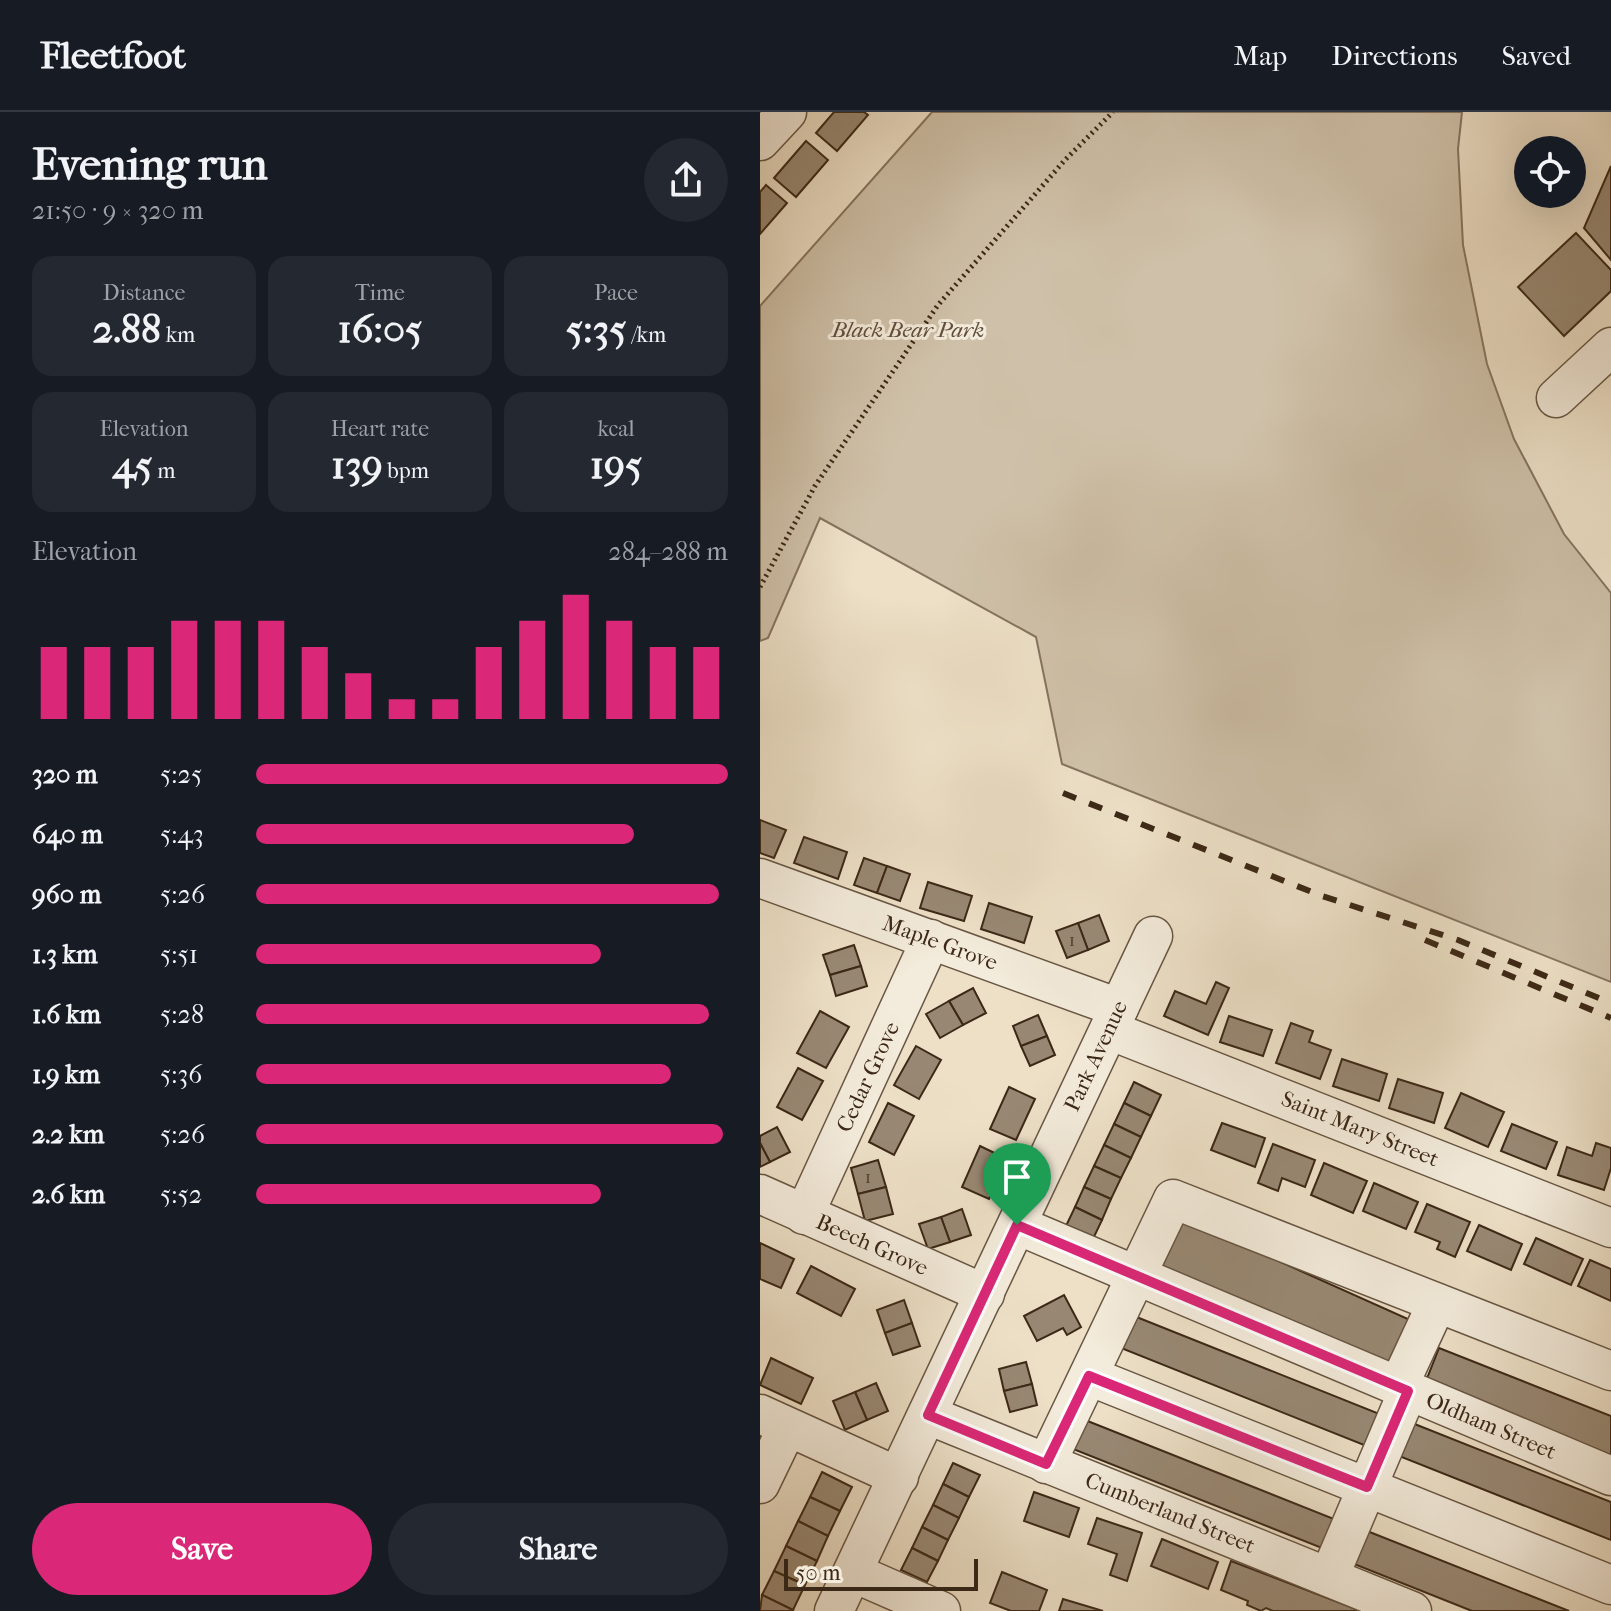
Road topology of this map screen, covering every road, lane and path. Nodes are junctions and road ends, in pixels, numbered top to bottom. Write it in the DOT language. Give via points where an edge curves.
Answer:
graph roads {
  1 [pos="787,112"];
  2 [pos="1113,112"];
  3 [pos="760,141"];
  4 [pos="1611,347"];
  5 [pos="1556,398"];
  6 [pos="760,587"];
  7 [pos="760,878"];
  8 [pos="1153,936"];
  9 [pos="931,939"];
  10 [pos="1114,1019"];
  11 [pos="760,1194"];
  12 [pos="804,1215"];
  13 [pos="1017,1225"];
  14 [pos="1611,1228"];
  15 [pos="1137,1276"];
  16 [pos="985,1294"];
  17 [pos="1437,1303"];
  18 [pos="1611,1371"];
  19 [pos="1089,1376"];
  20 [pos="1403,1389"];
  21 [pos="928,1415"];
  22 [pos="774,1421"];
  23 [pos="1046,1464"];
  24 [pos="1611,1476"];
  25 [pos="899,1477"];
  26 [pos="760,1484"];
  27 [pos="1367,1487"];
  28 [pos="854,1573"];
  29 [pos="1329,1577"];
  30 [pos="1611,1585"];
  31 [pos="1396,1608"];
  32 [pos="834,1611"];
  33 [pos="941,1611"];
  1 -- 3 [label="street"];
  2 -- 6 [label="path" via="938,305 815,486"];
  4 -- 5 [label="street"];
  7 -- 9 [label="street, Maple Grove"];
  8 -- 10 [label="street, Park Avenue"];
  9 -- 10 [label="street, Maple Grove"];
  9 -- 12 [label="street, Cedar Grove"];
  10 -- 13 [label="street, Park Avenue"];
  10 -- 14 [label="street, Saint Mary Street"];
  11 -- 12 [label="street, Beech Grove"];
  12 -- 16 [label="street, Beech Grove"];
  13 -- 15 [label="street, Oldham Street"];
  13 -- 16 [label="street, Park Avenue"];
  15 -- 17 [label="street" via="1173,1199"];
  15 -- 19 [label="street"];
  15 -- 20 [label="street, Oldham Street"];
  16 -- 21 [label="street, Park Avenue"];
  17 -- 18 [label="street"];
  17 -- 20 [label="street"];
  19 -- 23 [label="street"];
  19 -- 27 [label="street"];
  20 -- 24 [label="street, Oldham Street"];
  20 -- 27 [label="street"];
  21 -- 23 [label="street, Cumberland Street"];
  21 -- 25 [label="street, Park Avenue"];
  22 -- 25 [label="street"];
  22 -- 26 [label="street"];
  23 -- 29 [label="street, Cumberland Street"];
  25 -- 28 [label="street, Park Avenue"];
  27 -- 29 [label="street"];
  27 -- 30 [label="street"];
  28 -- 32 [label="street, Park Avenue"];
  28 -- 33 [label="street"];
  29 -- 31 [label="street, Cumberland Street"];
}
